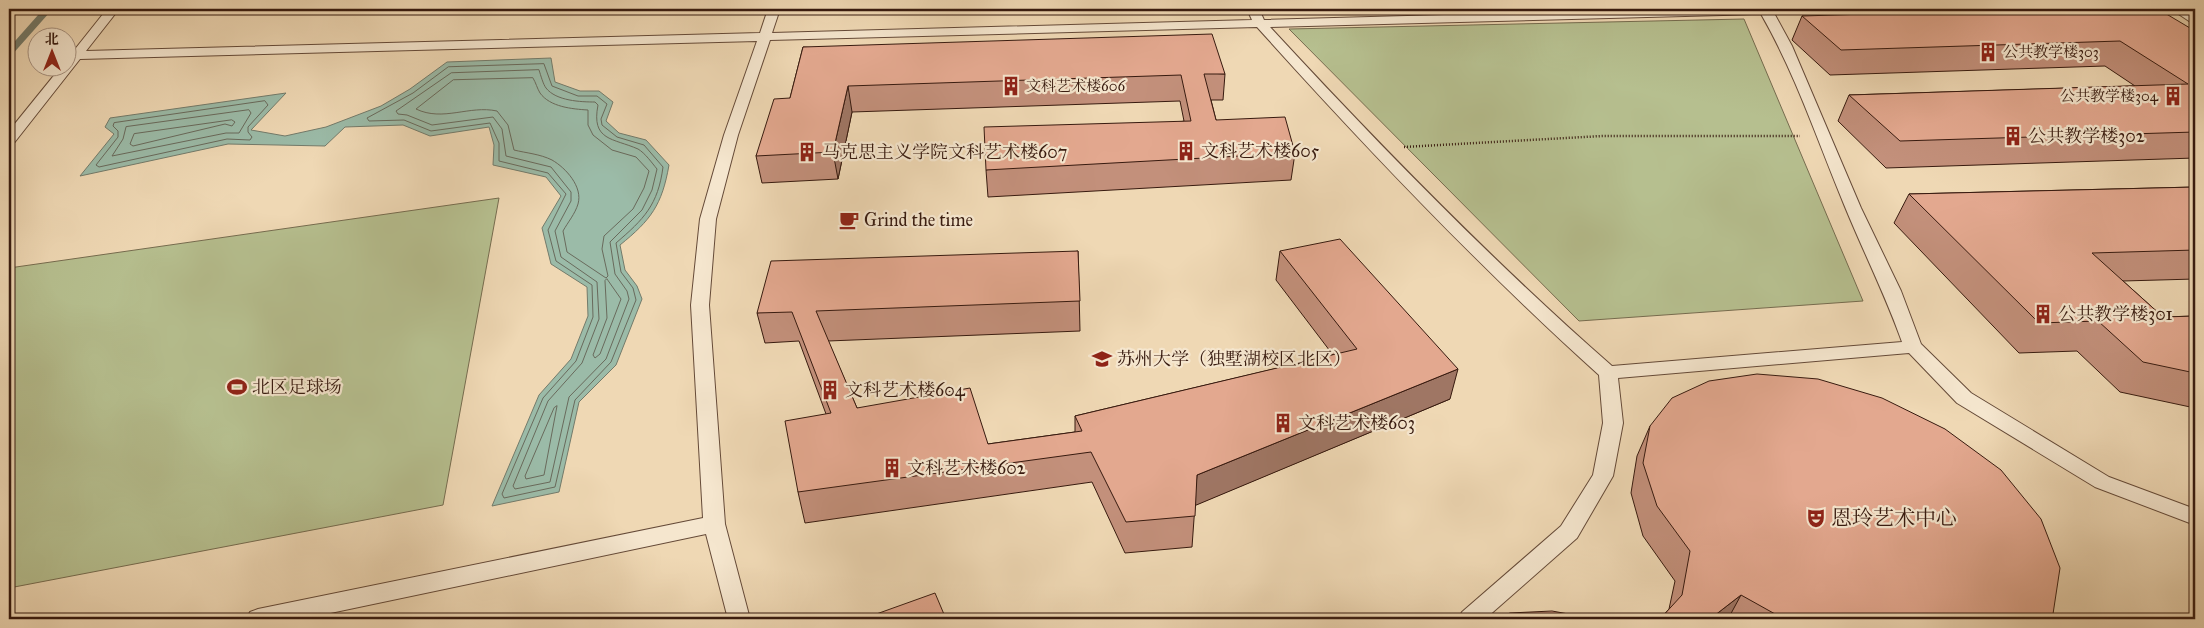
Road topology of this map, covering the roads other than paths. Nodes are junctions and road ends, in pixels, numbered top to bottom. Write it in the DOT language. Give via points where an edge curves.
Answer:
graph roads {
  1 [pos="113,9"];
  2 [pos="774,9"];
  3 [pos="1430,9"];
  4 [pos="1765,9"];
  5 [pos="1796,9"];
  6 [pos="2177,9"];
  7 [pos="1256,15"];
  8 [pos="2195,21"];
  9 [pos="768,32"];
  10 [pos="81,50"];
  11 [pos="9,140"];
  12 [pos="1913,348"];
  13 [pos="1608,373"];
  14 [pos="2195,517"];
  15 [pos="714,524"];
  16 [pos="258,619"];
  17 [pos="739,619"];
  18 [pos="1470,619"];
  1 -- 10 [label="lane"];
  2 -- 9 [label="lane"];
  3 -- 7 [label="lane"];
  4 -- 5 [label="lane"];
  4 -- 7 [label="lane"];
  4 -- 12 [label="lane" via="1786,46 1853,208 1892,291"];
  6 -- 8 [label="lane"];
  7 -- 9 [label="lane"];
  7 -- 13 [label="lane" via="1345,118 1545,319"];
  9 -- 10 [label="lane"];
  9 -- 15 [label="lane" via="731,135 708,218 700,305"];
  10 -- 11 [label="lane"];
  12 -- 13 [label="lane"];
  12 -- 14 [label="lane" via="1964,398 2102,482"];
  13 -- 18 [label="lane" via="1613,423 1604,476 1569,532"];
  15 -- 16 [label="lane"];
  15 -- 17 [label="lane"];
}
